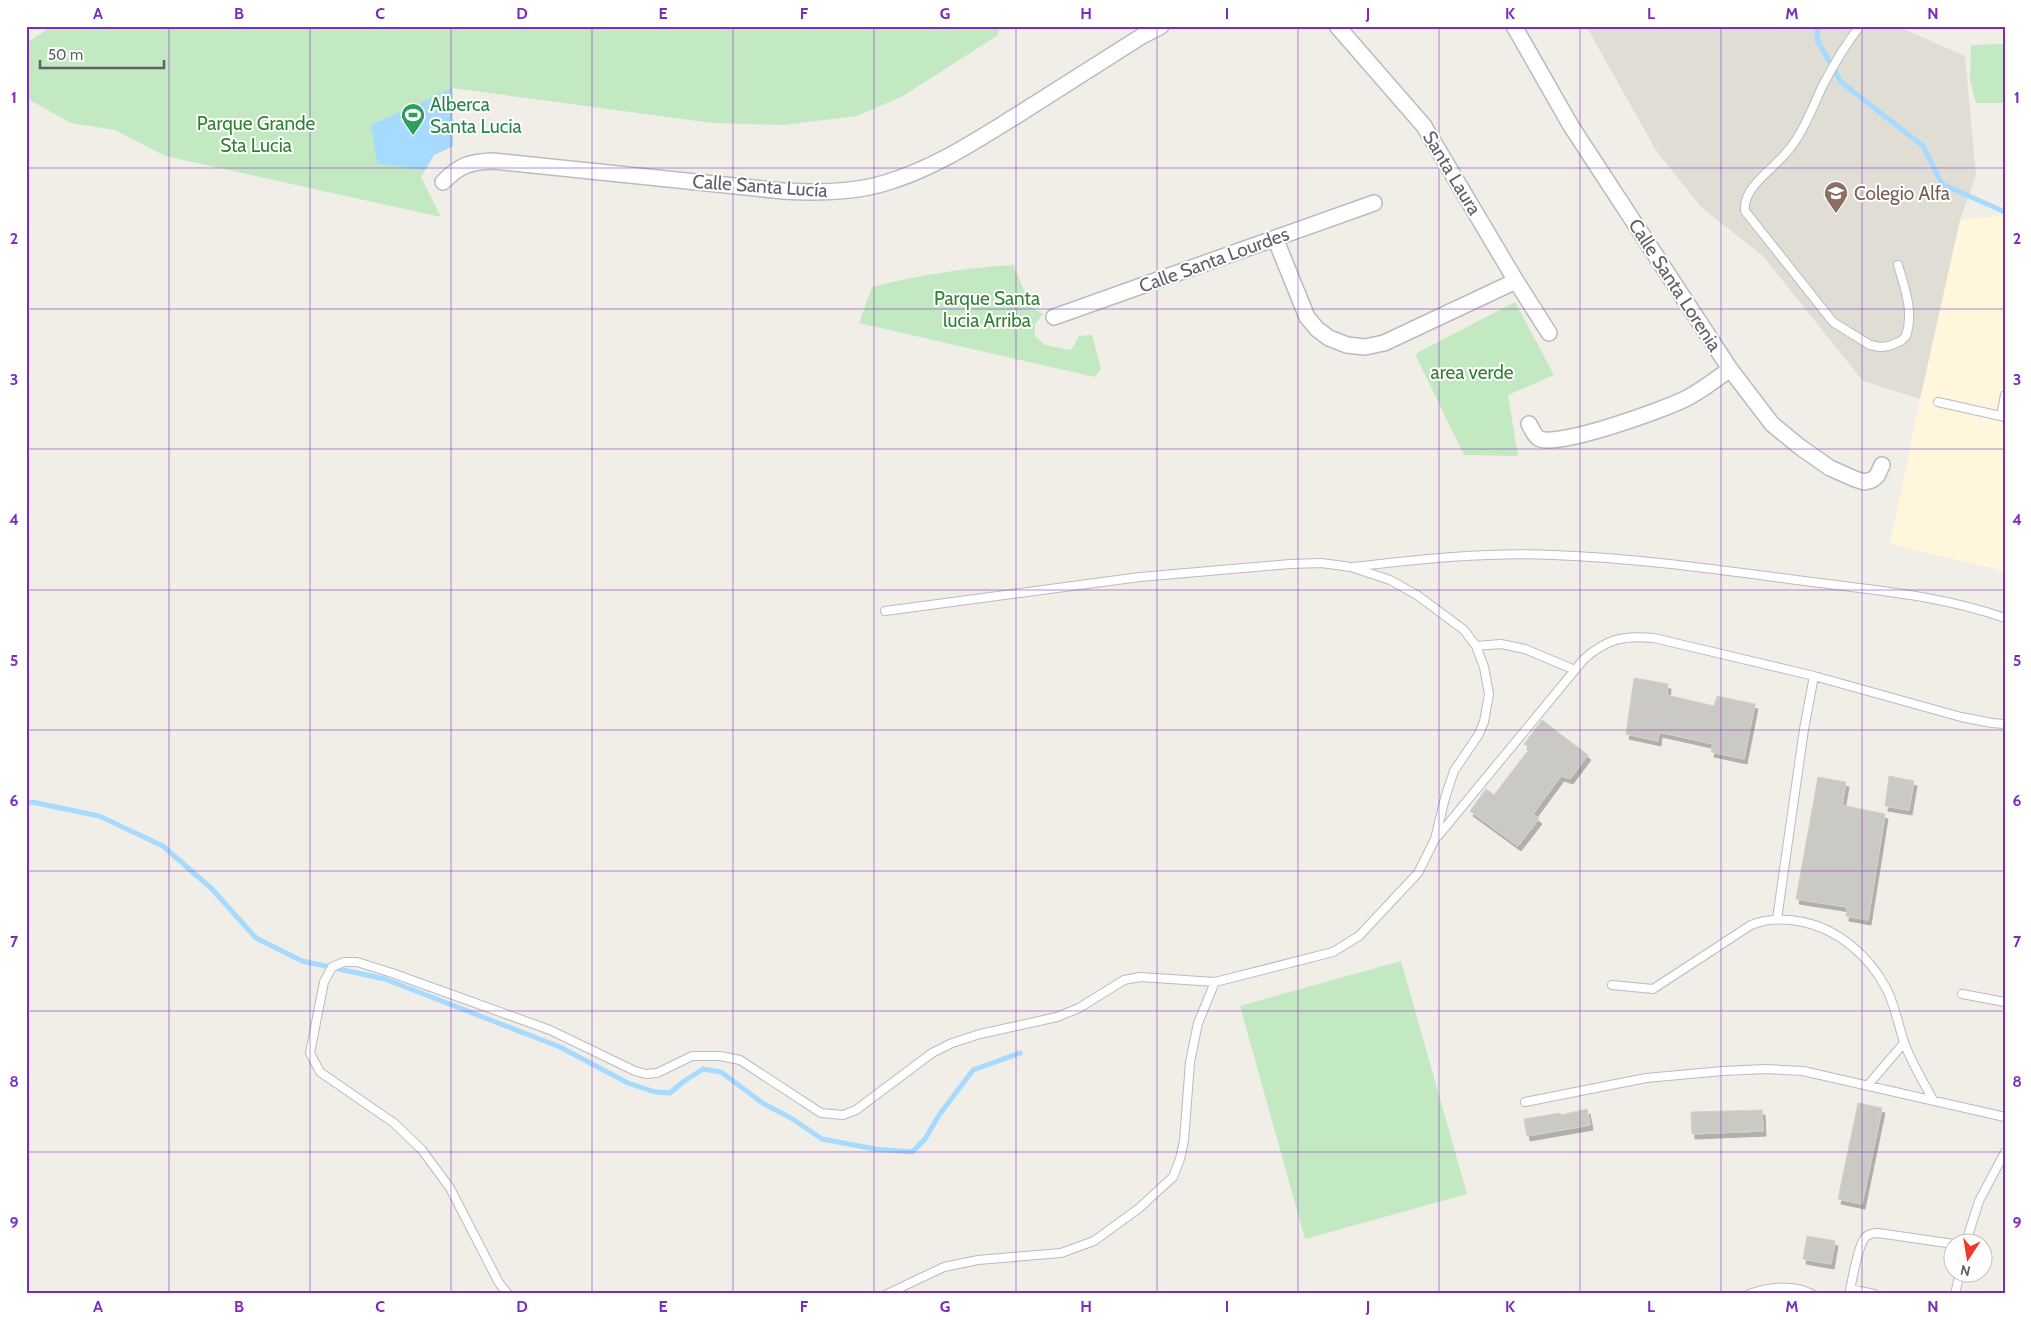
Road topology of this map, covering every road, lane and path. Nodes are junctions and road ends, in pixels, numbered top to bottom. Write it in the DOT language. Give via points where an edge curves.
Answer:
graph roads {
  1 [pos="1161,26"];
  2 [pos="1337,26"];
  3 [pos="1514,26"];
  4 [pos="1860,26"];
  5 [pos="1139,31"];
  6 [pos="443,182"];
  7 [pos="1374,203"];
  8 [pos="1275,238"];
  9 [pos="1898,265"];
  10 [pos="1516,281"];
  11 [pos="1054,317"];
  12 [pos="1549,332"];
  13 [pos="1730,369"];
  14 [pos="2005,395"];
  15 [pos="1938,402"];
  16 [pos="2003,416"];
  17 [pos="1529,424"];
  18 [pos="1882,465"];
  19 [pos="1351,567"];
  20 [pos="885,611"];
  21 [pos="2005,618"];
  22 [pos="1476,646"];
  23 [pos="1575,670"];
  24 [pos="1814,676"];
  25 [pos="2005,724"];
  26 [pos="1435,839"];
  27 [pos="1777,919"];
  28 [pos="1215,982"];
  29 [pos="1612,985"];
  30 [pos="1962,994"];
  31 [pos="2005,1002"];
  32 [pos="1904,1043"];
  33 [pos="1868,1085"];
  34 [pos="1933,1100"];
  35 [pos="1525,1102"];
  36 [pos="2005,1117"];
  37 [pos="2005,1152"];
  38 [pos="1969,1232"];
  39 [pos="1944,1243"];
  40 [pos="1850,1291"];
  41 [pos="508,1294"];
  42 [pos="888,1294"];
  43 [pos="1749,1294"];
  44 [pos="1812,1294"];
  45 [pos="1874,1294"];
  1 -- 5 [label="street, Calle Santa Lucía"];
  2 -- 10 [label="street, Santa Laura" via="1424,126"];
  3 -- 13 [label="street, Calle Santa Lorenia" via="1571,126"];
  4 -- 9 [label="lane" via="1844,46 1788,152 1752,189 1745,201 1745,212 1834,322 1870,345 1889,346 1906,336 1910,313"];
  5 -- 6 [label="street, Calle Santa Lucía" via="956,153 884,184 816,193 783,192 493,161 464,165"];
  7 -- 8 [label="street, Calle Santa Lourdes"];
  8 -- 10 [label="street" via="1307,317 1317,329 1347,345 1384,344"];
  8 -- 11 [label="street, Calle Santa Lourdes"];
  10 -- 12 [label="street, Santa Laura"];
  13 -- 17 [label="street" via="1684,399 1630,422 1576,436 1545,440 1536,436"];
  13 -- 18 [label="street, Calle Santa Lorenia" via="1772,424 1830,468 1864,482 1877,476"];
  14 -- 16 [label="lane"];
  15 -- 16 [label="lane"];
  19 -- 20 [label="lane" via="1290,564 1140,578"];
  19 -- 21 [label="lane" via="1452,556 1551,555 1622,559 1927,597"];
  19 -- 22 [label="lane" via="1390,580 1417,595 1464,630"];
  22 -- 23 [label="lane" via="1501,644 1526,649"];
  22 -- 26 [label="lane" via="1489,694 1484,722 1454,771"];
  23 -- 24 [label="lane" via="1598,647 1616,639 1636,636"];
  23 -- 26 [label="lane"];
  24 -- 25 [label="lane" via="1961,717"];
  24 -- 27 [label="lane"];
  26 -- 28 [label="lane" via="1418,874 1359,936 1333,952"];
  27 -- 29 [label="lane" via="1751,925 1653,989"];
  27 -- 32 [label="lane" via="1818,925 1845,941 1869,962 1886,988"];
  28 -- 41 [label="lane" via="1140,977 1124,980 1080,1008 1057,1017 952,1043 932,1053 856,1110 833,1115 821,1113 740,1060 692,1056 657,1073 646,1074 550,1030 392,973 357,962 344,962 332,967 324,982 310,1053 320,1072 394,1123 422,1150 450,1188 499,1283"];
  28 -- 42 [label="lane" via="1204,1003 1196,1033 1190,1062 1184,1141 1173,1177 1138,1209 1094,1241 1061,1253 978,1260 944,1267"];
  30 -- 31 [label="lane"];
  32 -- 33 [label="lane"];
  32 -- 34 [label="lane"];
  33 -- 34 [label="lane"];
  33 -- 35 [label="lane" via="1803,1071 1722,1071 1646,1078"];
  34 -- 36 [label="lane"];
  37 -- 38 [label="lane" via="1979,1201"];
  39 -- 40 [label="lane" via="1871,1234 1864,1238 1861,1246"];
  40 -- 45 [label="lane"];
  43 -- 44 [label="lane" via="1782,1287"];
}
